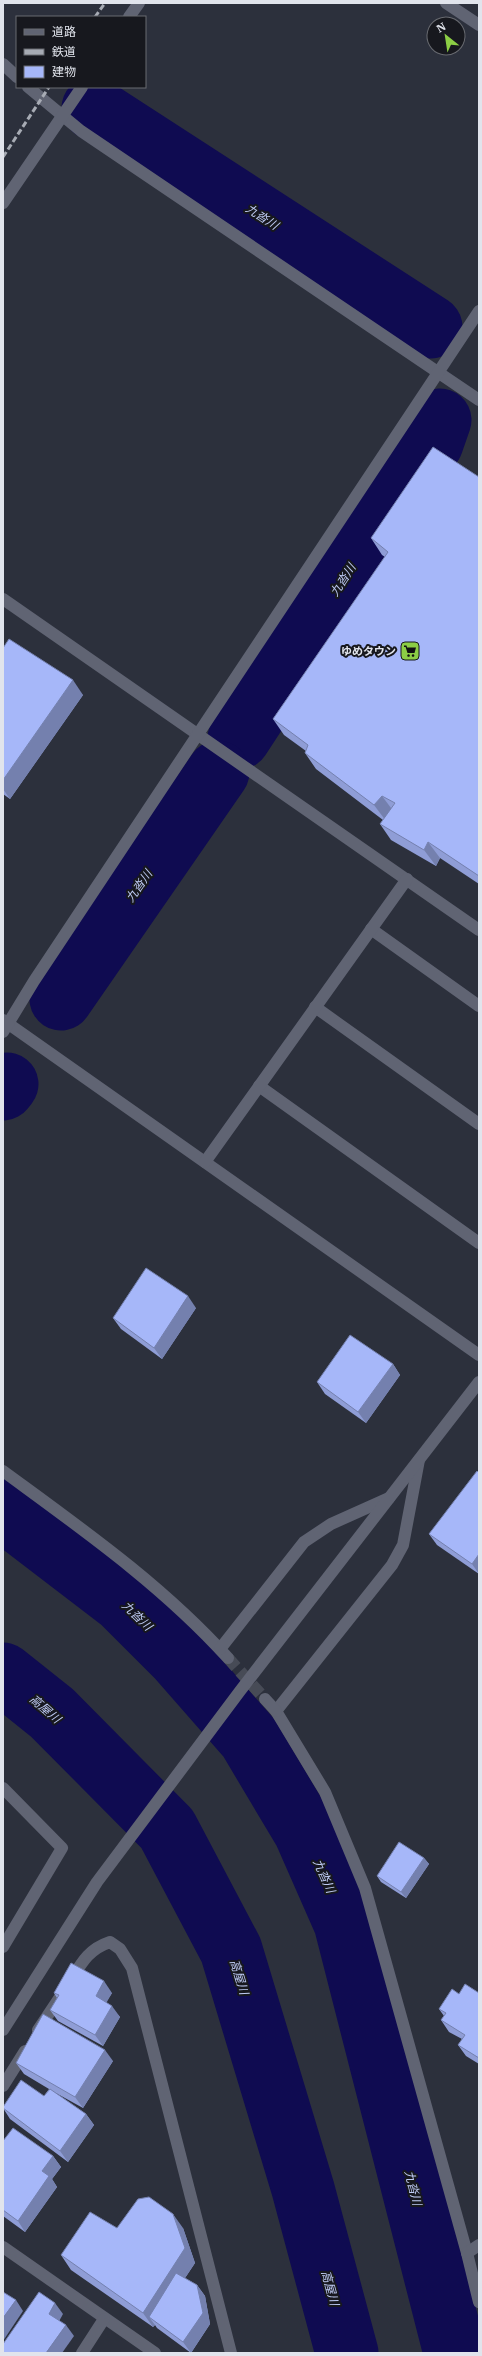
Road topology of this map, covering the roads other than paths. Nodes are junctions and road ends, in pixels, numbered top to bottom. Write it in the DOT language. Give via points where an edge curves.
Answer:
graph roads {
  1 [pos="139,3"];
  2 [pos="446,3"];
  3 [pos="131,16"];
  4 [pos="479,26"];
  5 [pos="3,64"];
  6 [pos="16,76"];
  7 [pos="29,88"];
  8 [pos="81,88"];
  9 [pos="62,116"];
  10 [pos="3,203"];
  11 [pos="479,311"];
  12 [pos="438,373"];
  13 [pos="479,400"];
  14 [pos="3,599"];
  15 [pos="198,735"];
  16 [pos="407,879"];
  17 [pos="372,929"];
  18 [pos="479,930"];
  19 [pos="479,1006"];
  20 [pos="316,1007"];
  21 [pos="5,1025"];
  22 [pos="259,1086"];
  23 [pos="479,1124"];
  24 [pos="206,1162"];
  25 [pos="479,1243"];
  26 [pos="479,1355"];
  27 [pos="479,1382"];
  28 [pos="419,1460"];
  29 [pos="3,1471"];
  30 [pos="391,1497"];
  31 [pos="265,1698"];
  32 [pos="276,1711"];
  33 [pos="3,1788"];
  34 [pos="3,1946"];
  35 [pos="3,2030"];
  36 [pos="3,2086"];
  37 [pos="479,2245"];
  38 [pos="3,2247"];
  39 [pos="468,2253"];
  40 [pos="479,2302"];
  41 [pos="104,2319"];
  42 [pos="82,2353"];
  43 [pos="155,2353"];
  44 [pos="231,2353"];
  1 -- 3 [label="street"];
  2 -- 4 [label="street"];
  5 -- 6 [label="street"];
  7 -- 9 [label="street"];
  8 -- 9 [label="street"];
  9 -- 10 [label="street"];
  9 -- 12 [label="street"];
  11 -- 12 [label="street"];
  12 -- 13 [label="street"];
  12 -- 15 [label="street"];
  14 -- 15 [label="street"];
  15 -- 16 [label="street"];
  15 -- 21 [label="street"];
  16 -- 17 [label="street"];
  16 -- 18 [label="street"];
  17 -- 19 [label="street"];
  17 -- 20 [label="street"];
  20 -- 22 [label="street"];
  20 -- 23 [label="street"];
  21 -- 24 [label="street"];
  22 -- 24 [label="street"];
  22 -- 25 [label="street"];
  24 -- 26 [label="street"];
  27 -- 28 [label="street"];
  28 -- 30 [label="street"];
  28 -- 32 [label="street" via="403,1545 392,1565"];
  29 -- 30 [label="street" via="169,1598 224,1654 304,1542 331,1524"];
  30 -- 35 [label="street" via="240,1691 97,1882"];
  31 -- 32 [label="street"];
  32 -- 39 [label="street" via="325,1792 365,1888"];
  33 -- 34 [label="street" via="62,1848"];
  36 -- 44 [label="street" via="82,1961 97,1946 110,1942 120,1948 132,1968"];
  37 -- 39 [label="street"];
  38 -- 41 [label="street"];
  39 -- 40 [label="street"];
  41 -- 42 [label="street"];
  41 -- 43 [label="street"];
}
